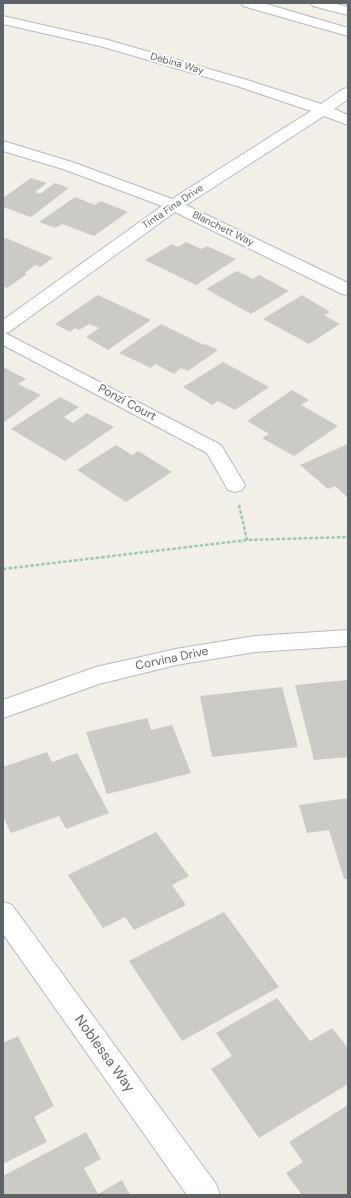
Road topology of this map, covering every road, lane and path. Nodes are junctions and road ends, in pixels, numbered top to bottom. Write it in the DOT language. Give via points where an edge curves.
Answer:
graph roads {
  1 [pos="248,3"];
  2 [pos="291,3"];
  3 [pos="318,3"];
  4 [pos="348,11"];
  5 [pos="348,19"];
  6 [pos="3,20"];
  7 [pos="348,32"];
  8 [pos="348,92"];
  9 [pos="323,110"];
  10 [pos="348,120"];
  11 [pos="3,146"];
  12 [pos="174,205"];
  13 [pos="348,290"];
  14 [pos="3,328"];
  15 [pos="3,338"];
  16 [pos="235,485"];
  17 [pos="348,537"];
  18 [pos="247,540"];
  19 [pos="3,569"];
  20 [pos="348,638"];
  21 [pos="3,709"];
  22 [pos="3,913"];
  23 [pos="205,1195"];
  1 -- 7 [label="street"];
  2 -- 5 [label="street"];
  3 -- 4 [label="street"];
  6 -- 9 [label="street, Debina Way" via="103,43 242,83"];
  8 -- 9 [label="street, Tinta Fina Drive"];
  9 -- 10 [label="street, Debina Way"];
  9 -- 12 [label="street, Tinta Fina Drive"];
  11 -- 12 [label="street, Blanchett Way" via="69,166"];
  12 -- 13 [label="street, Blanchett Way"];
  12 -- 14 [label="street, Tinta Fina Drive"];
  15 -- 16 [label="street, Ponzi Court" via="214,448"];
  16 -- 18 [label="path"];
  17 -- 18 [label="path"];
  18 -- 19 [label="path"];
  20 -- 21 [label="street, Corvina Drive" via="255,644 176,657 96,676"];
  22 -- 23 [label="street, Noblessa Way"];
}
